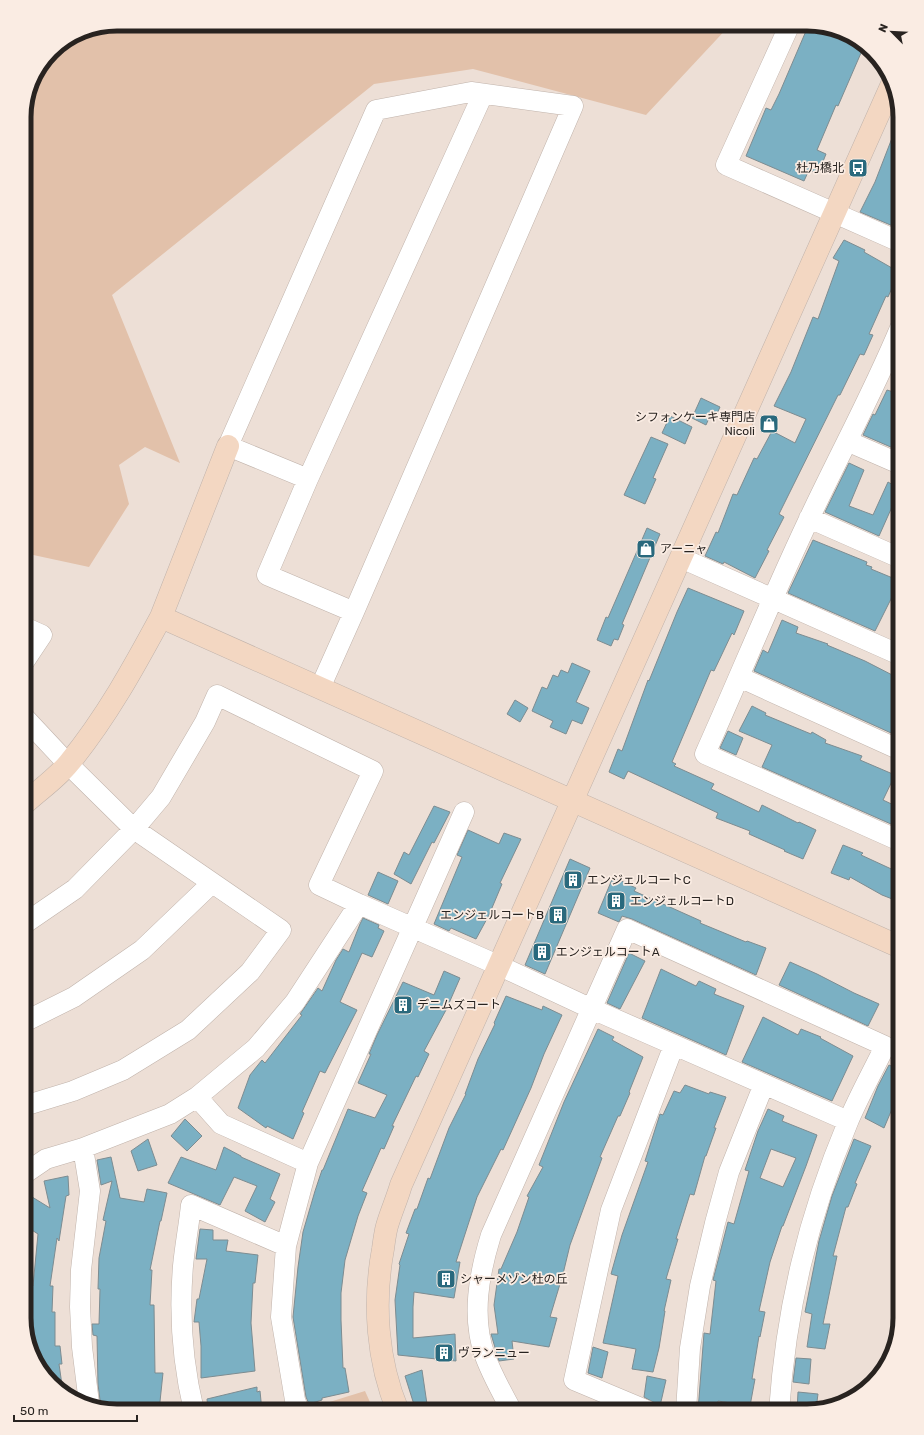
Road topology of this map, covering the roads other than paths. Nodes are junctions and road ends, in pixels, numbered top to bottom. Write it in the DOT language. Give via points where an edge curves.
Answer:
graph roads {
  1 [pos="787,31"];
  2 [pos="889,91"];
  3 [pos="483,94"];
  4 [pos="834,214"];
  5 [pos="893,239"];
  6 [pos="893,368"];
  7 [pos="847,441"];
  8 [pos="228,446"];
  9 [pos="893,461"];
  10 [pos="308,479"];
  11 [pos="809,518"];
  12 [pos="893,555"];
  13 [pos="681,558"];
  14 [pos="772,599"];
  15 [pos="354,612"];
  16 [pos="161,617"];
  17 [pos="31,630"];
  18 [pos="893,651"];
  19 [pos="31,652"];
  20 [pos="739,677"];
  21 [pos="320,688"];
  22 [pos="31,724"];
  23 [pos="893,747"];
  24 [pos="68,764"];
  25 [pos="31,798"];
  26 [pos="572,801"];
  27 [pos="464,812"];
  28 [pos="134,829"];
  29 [pos="893,838"];
  30 [pos="211,884"];
  31 [pos="359,904"];
  32 [pos="31,919"];
  33 [pos="413,928"];
  34 [pos="893,944"];
  35 [pos="500,966"];
  36 [pos="592,1009"];
  37 [pos="31,1018"];
  38 [pos="674,1045"];
  39 [pos="764,1084"];
  40 [pos="197,1097"];
  41 [pos="31,1104"];
  42 [pos="848,1121"];
  43 [pos="83,1148"];
  44 [pos="308,1163"];
  45 [pos="31,1169"];
  46 [pos="286,1246"];
  47 [pos="88,1399"];
  48 [pos="192,1404"];
  49 [pos="296,1404"];
  50 [pos="395,1404"];
  51 [pos="508,1404"];
  52 [pos="631,1404"];
  53 [pos="686,1404"];
  54 [pos="780,1404"];
  1 -- 4 [label="street" via="726,165"];
  2 -- 4 [label="street"];
  3 -- 8 [label="street" via="471,92 376,110"];
  3 -- 10 [label="street"];
  3 -- 15 [label="street" via="573,106"];
  4 -- 5 [label="street"];
  4 -- 13 [label="street"];
  6 -- 7 [label="street"];
  7 -- 9 [label="street"];
  7 -- 11 [label="street"];
  8 -- 10 [label="street"];
  8 -- 16 [label="street"];
  10 -- 15 [label="street" via="267,576"];
  11 -- 12 [label="street"];
  11 -- 14 [label="street"];
  13 -- 14 [label="street"];
  13 -- 26 [label="street"];
  14 -- 18 [label="street"];
  14 -- 20 [label="street"];
  15 -- 21 [label="street"];
  16 -- 21 [label="street"];
  16 -- 24 [label="street" via="103,717"];
  17 -- 19 [label="street" via="42,635"];
  20 -- 23 [label="street"];
  20 -- 29 [label="street" via="705,754"];
  21 -- 26 [label="street"];
  22 -- 24 [label="street"];
  24 -- 25 [label="street"];
  24 -- 28 [label="street"];
  26 -- 34 [label="street"];
  26 -- 35 [label="street"];
  27 -- 33 [label="street"];
  28 -- 30 [label="street"];
  28 -- 31 [label="street" via="161,797 205,722 217,695 373,771 319,885"];
  28 -- 32 [label="street" via="75,889"];
  30 -- 37 [label="street" via="142,950 74,997"];
  30 -- 41 [label="street" via="281,930 250,972 188,1030 123,1070 73,1091"];
  31 -- 33 [label="street"];
  31 -- 40 [label="street" via="296,1002 256,1048"];
  33 -- 35 [label="street"];
  33 -- 44 [label="street"];
  35 -- 36 [label="street"];
  35 -- 50 [label="street" via="402,1185 387,1226 379,1270 377,1312 383,1361"];
  36 -- 38 [label="street"];
  36 -- 42 [label="street" via="627,929 885,1046"];
  36 -- 51 [label="street" via="485,1253 478,1295 479,1329 485,1355"];
  38 -- 39 [label="street"];
  38 -- 52 [label="street" via="611,1210 574,1380"];
  39 -- 42 [label="street"];
  39 -- 53 [label="street" via="729,1172 715,1223 700,1286 690,1348"];
  40 -- 43 [label="street" via="170,1114"];
  40 -- 44 [label="street" via="221,1124"];
  42 -- 54 [label="street" via="814,1215 800,1263 789,1320"];
  43 -- 45 [label="street" via="46,1159"];
  43 -- 47 [label="street" via="90,1191 81,1270 80,1307"];
  44 -- 46 [label="street"];
  46 -- 48 [label="street" via="191,1205 183,1267 182,1328"];
  46 -- 49 [label="street" via="282,1317"];
}
